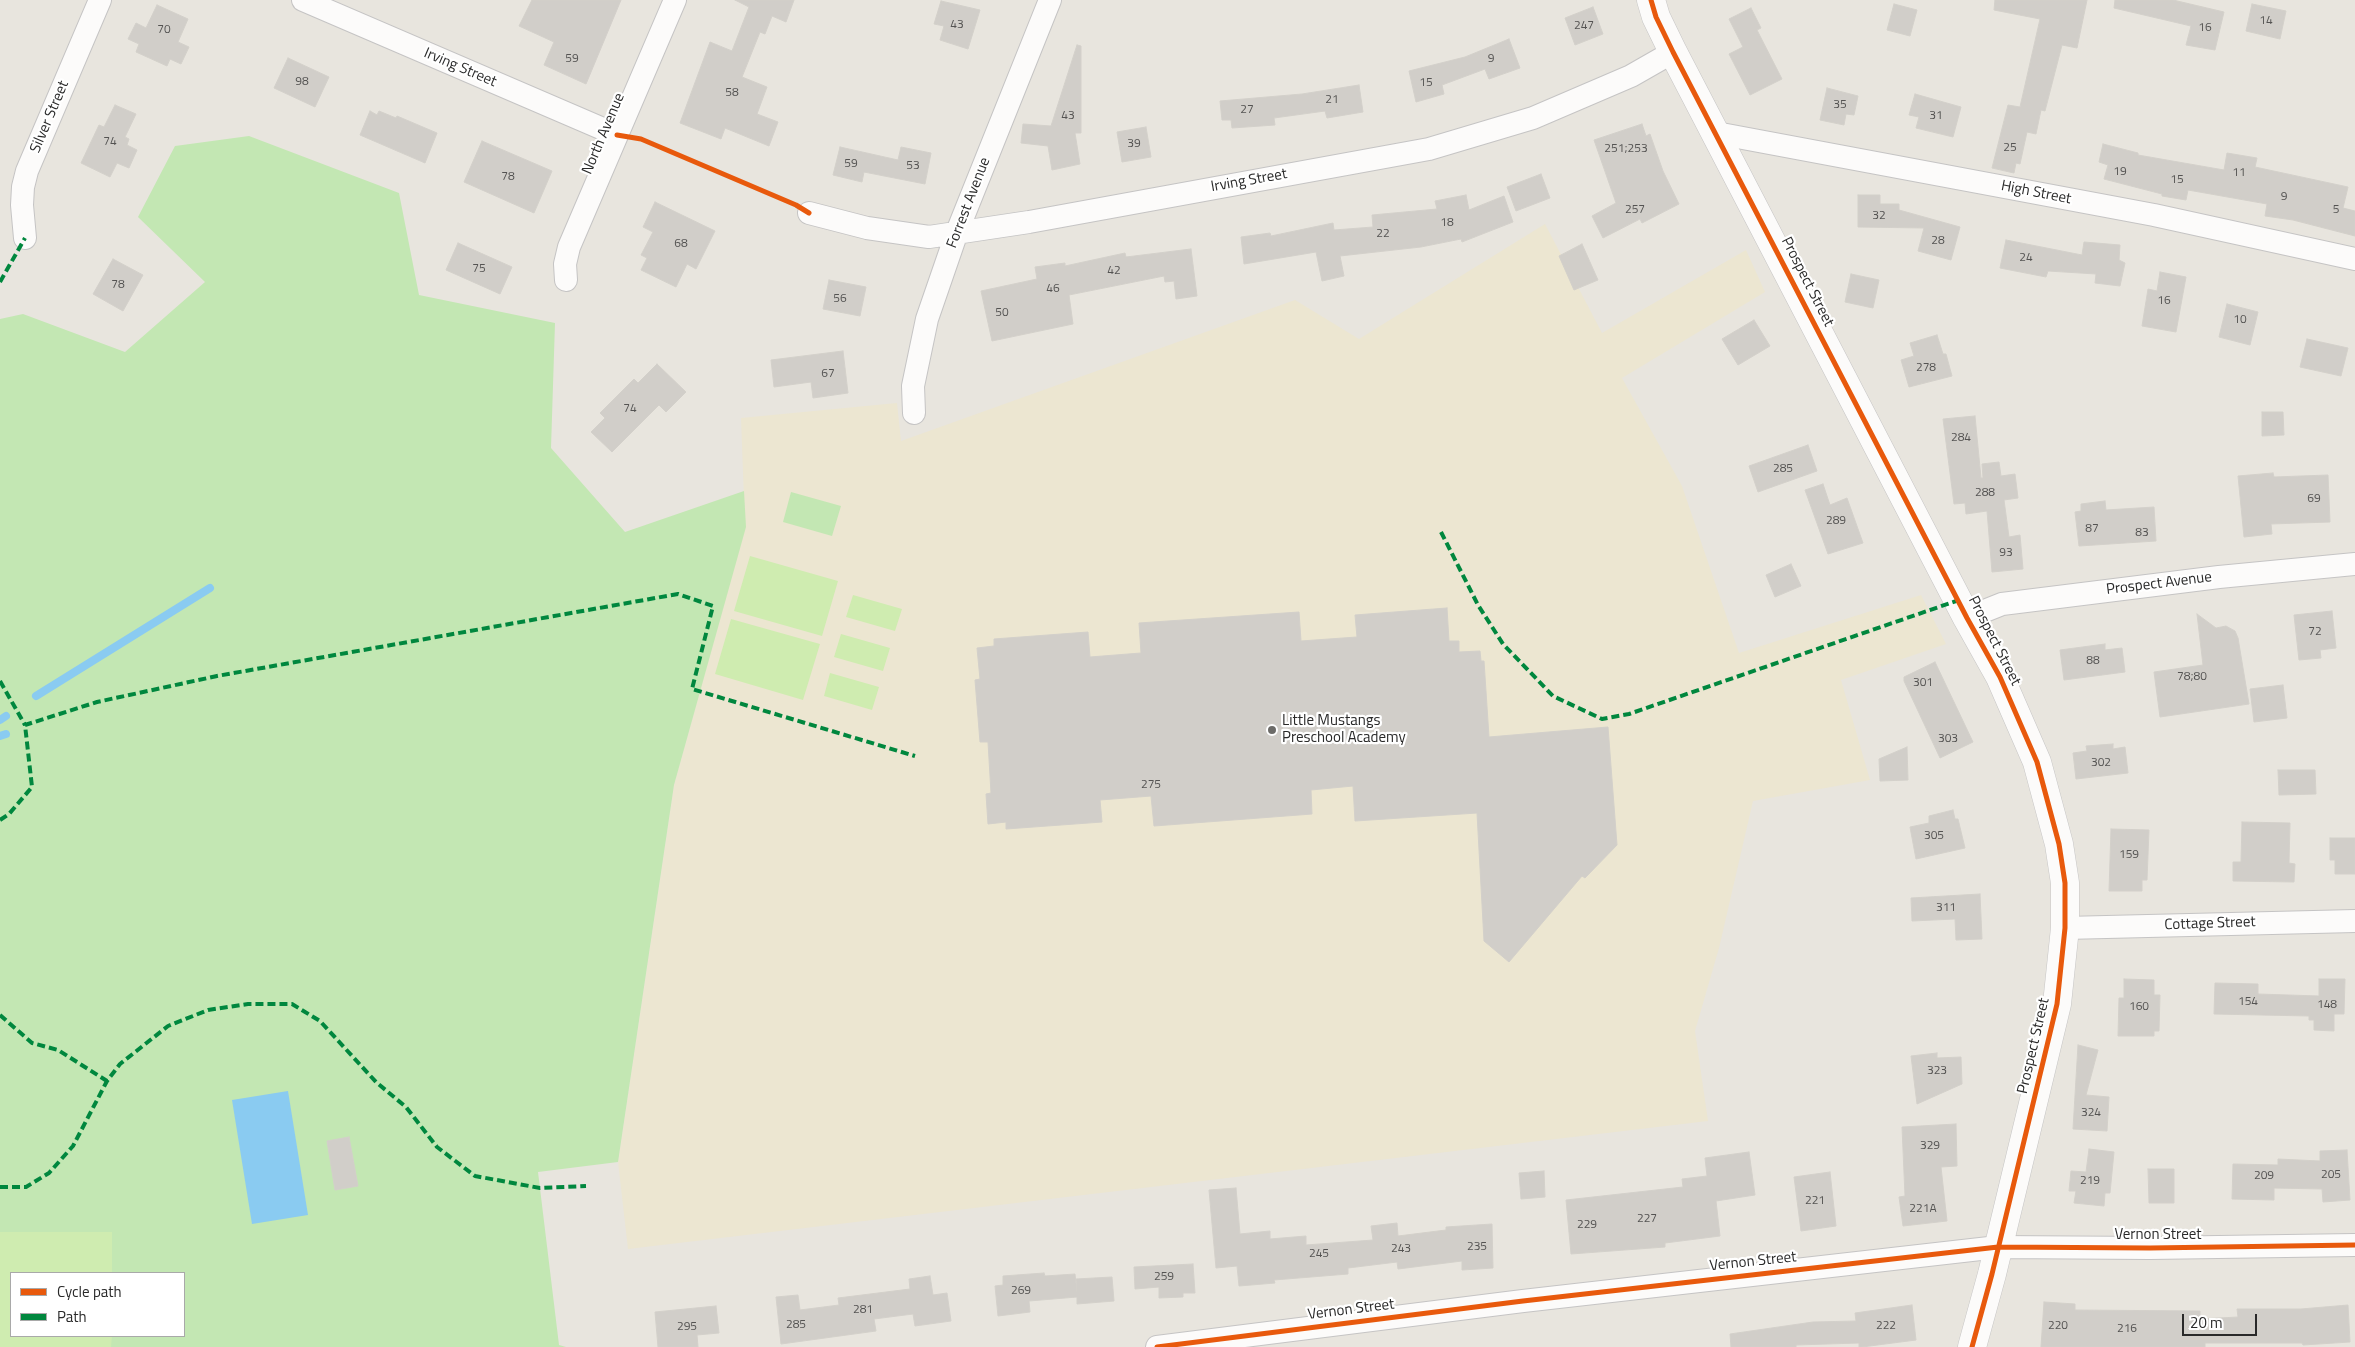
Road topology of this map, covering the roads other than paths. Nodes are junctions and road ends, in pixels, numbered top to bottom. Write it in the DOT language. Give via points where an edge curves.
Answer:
graph roads {
  1 [pos="100,0"];
  2 [pos="303,0"];
  3 [pos="675,0"];
  4 [pos="1050,0"];
  5 [pos="1651,0"];
  6 [pos="1673,52"];
  7 [pos="1716,133"];
  8 [pos="617,135"];
  9 [pos="810,213"];
  10 [pos="957,232"];
  11 [pos="25,238"];
  12 [pos="2355,259"];
  13 [pos="566,280"];
  14 [pos="914,413"];
  15 [pos="2355,564"];
  16 [pos="1967,618"];
  17 [pos="2355,921"];
  18 [pos="2065,928"];
  19 [pos="2355,1245"];
  20 [pos="1998,1247"];
  21 [pos="1157,1347"];
  22 [pos="1972,1347"];
  1 -- 11 [label="street, Silver Street" via="27,170 22,206"];
  2 -- 8 [label="street, Irving Street"];
  3 -- 8 [label="street, North Avenue"];
  4 -- 10 [label="street, Forrest Avenue"];
  5 -- 6 [label="street, Prospect Street"];
  6 -- 7 [label="street, Prospect Street"];
  6 -- 10 [label="street, Irving Street" via="1631,76 1533,118 1429,149"];
  7 -- 12 [label="street, High Street" via="2154,215"];
  7 -- 16 [label="street, Prospect Street"];
  8 -- 13 [label="street, North Avenue" via="566,256"];
  9 -- 10 [label="street, Irving Street" via="868,228 930,237"];
  10 -- 14 [label="street, Forrest Avenue" via="927,320 913,386"];
  15 -- 16 [label="street, Prospect Avenue" via="2002,604"];
  16 -- 18 [label="street, Prospect Street" via="2000,678 2037,762 2059,844 2065,883"];
  17 -- 18 [label="street, Cottage Street"];
  18 -- 20 [label="street, Prospect Street" via="2057,1004"];
  19 -- 20 [label="street, Vernon Street"];
  20 -- 21 [label="street, Vernon Street"];
  20 -- 22 [label="street, Prospect Street"];
}
